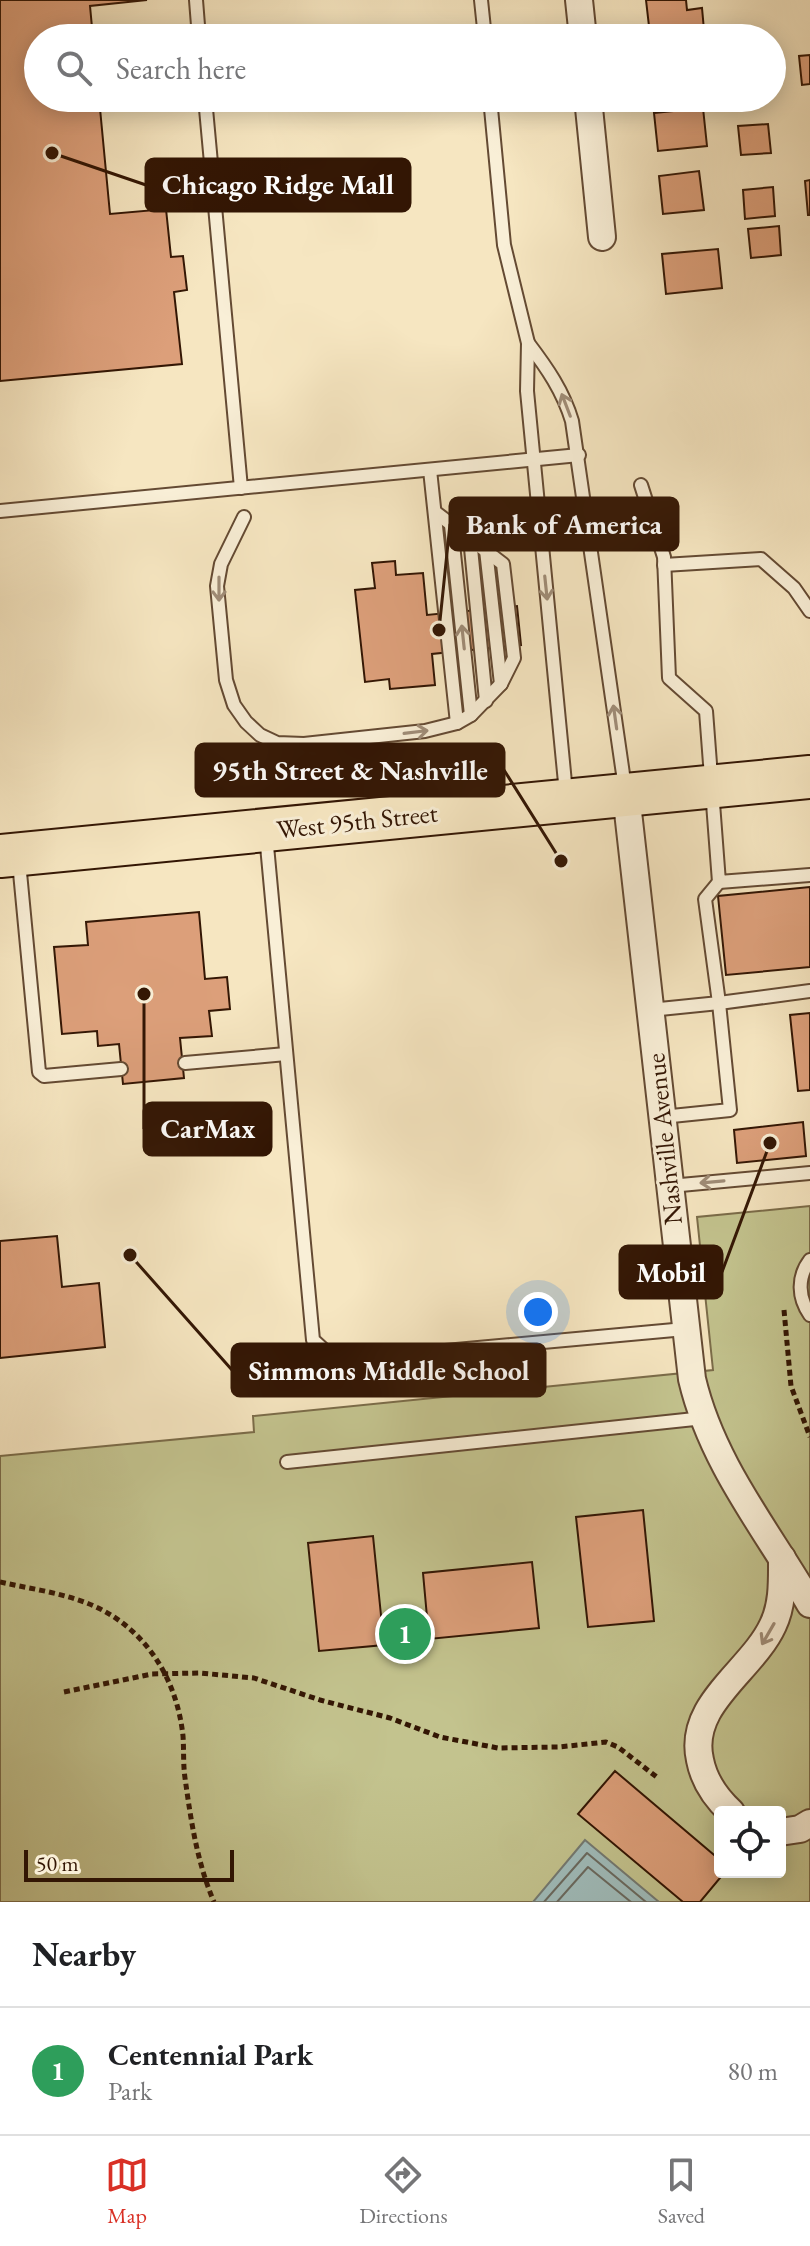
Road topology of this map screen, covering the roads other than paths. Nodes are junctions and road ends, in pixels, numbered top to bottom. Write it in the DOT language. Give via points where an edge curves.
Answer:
graph roads {
  1 [pos="196,0"];
  2 [pos="481,0"];
  3 [pos="579,0"];
  4 [pos="198,24"];
  5 [pos="484,24"];
  6 [pos="582,24"];
  7 [pos="206,112"];
  8 [pos="491,112"];
  9 [pos="589,112"];
  10 [pos="602,237"];
  11 [pos="528,343"];
  12 [pos="579,455"];
  13 [pos="533,460"];
  14 [pos="430,470"];
  15 [pos="641,485"];
  16 [pos="241,488"];
  17 [pos="0,511"];
  18 [pos="435,512"];
  19 [pos="244,517"];
  20 [pos="451,525"];
  21 [pos="470,538"];
  22 [pos="664,565"];
  23 [pos="810,611"];
  24 [pos="486,701"];
  25 [pos="471,715"];
  26 [pos="457,723"];
  27 [pos="810,777"];
  28 [pos="712,786"];
  29 [pos="626,794"];
  30 [pos="566,800"];
  31 [pos="266,831"];
  32 [pos="9,856"];
  33 [pos="810,875"];
  34 [pos="719,882"];
  35 [pos="810,991"];
  36 [pos="719,1003"];
  37 [pos="650,1010"];
  38 [pos="286,1054"];
  39 [pos="185,1063"];
  40 [pos="121,1069"];
  41 [pos="662,1117"];
  42 [pos="810,1173"];
  43 [pos="670,1186"];
  44 [pos="810,1260"];
  45 [pos="810,1315"];
  46 [pos="685,1329"];
  47 [pos="704,1418"];
  48 [pos="287,1462"];
  49 [pos="782,1558"];
  50 [pos="810,1604"];
  51 [pos="726,1806"];
  52 [pos="810,1823"];
  53 [pos="786,1831"];
  1 -- 4 [label="lane"];
  2 -- 5 [label="lane"];
  3 -- 6 [label="street"];
  7 -- 16 [label="lane"];
  8 -- 11 [label="lane" via="504,245"];
  9 -- 10 [label="street"];
  12 -- 11 [label="lane, one-way" via="565,399"];
  11 -- 13 [label="lane"];
  12 -- 13 [label="lane"];
  29 -- 12 [label="lane, one-way"];
  13 -- 14 [label="lane"];
  13 -- 30 [label="lane, one-way"];
  14 -- 16 [label="lane"];
  14 -- 18 [label="lane"];
  15 -- 22 [label="lane"];
  16 -- 17 [label="lane"];
  18 -- 20 [label="lane"];
  18 -- 26 [label="lane"];
  19 -- 26 [label="lane, one-way" via="221,564 217,586 226,680 246,722 277,743 304,744"];
  20 -- 21 [label="lane"];
  25 -- 20 [label="lane, one-way"];
  21 -- 24 [label="lane"];
  21 -- 24 [label="lane" via="503,564 514,658"];
  22 -- 23 [label="lane" via="761,559 794,588"];
  22 -- 28 [label="lane" via="669,678 706,711"];
  24 -- 25 [label="lane"];
  25 -- 26 [label="lane"];
  27 -- 28 [label="main road, West 95th Street"];
  28 -- 29 [label="main road, West 95th Street"];
  28 -- 34 [label="lane"];
  29 -- 30 [label="main road, West 95th Street"];
  29 -- 37 [label="street, Nashville Avenue"];
  30 -- 31 [label="main road, West 95th Street"];
  31 -- 32 [label="main road, West 95th Street"];
  31 -- 38 [label="lane"];
  32 -- 40 [label="lane" via="39,1072 44,1076"];
  33 -- 34 [label="lane"];
  34 -- 36 [label="lane" via="705,899"];
  35 -- 36 [label="lane"];
  36 -- 37 [label="lane"];
  36 -- 41 [label="lane" via="730,1110"];
  37 -- 41 [label="street, Nashville Avenue"];
  38 -- 39 [label="lane"];
  38 -- 46 [label="lane" via="313,1340 336,1361"];
  41 -- 43 [label="street, Nashville Avenue"];
  42 -- 43 [label="lane, one-way"];
  43 -- 46 [label="street, Nashville Avenue"];
  44 -- 45 [label="lane" via="801,1275 801,1291"];
  46 -- 47 [label="street, Nashville Avenue"];
  47 -- 48 [label="lane"];
  47 -- 49 [label="street, Nashville Avenue" via="729,1475"];
  49 -- 50 [label="street, Nashville Avenue"];
  49 -- 51 [label="street, one-way" via="781,1603 774,1624 702,1720 697,1737 703,1774"];
  52 -- 53 [label="street"];
}
